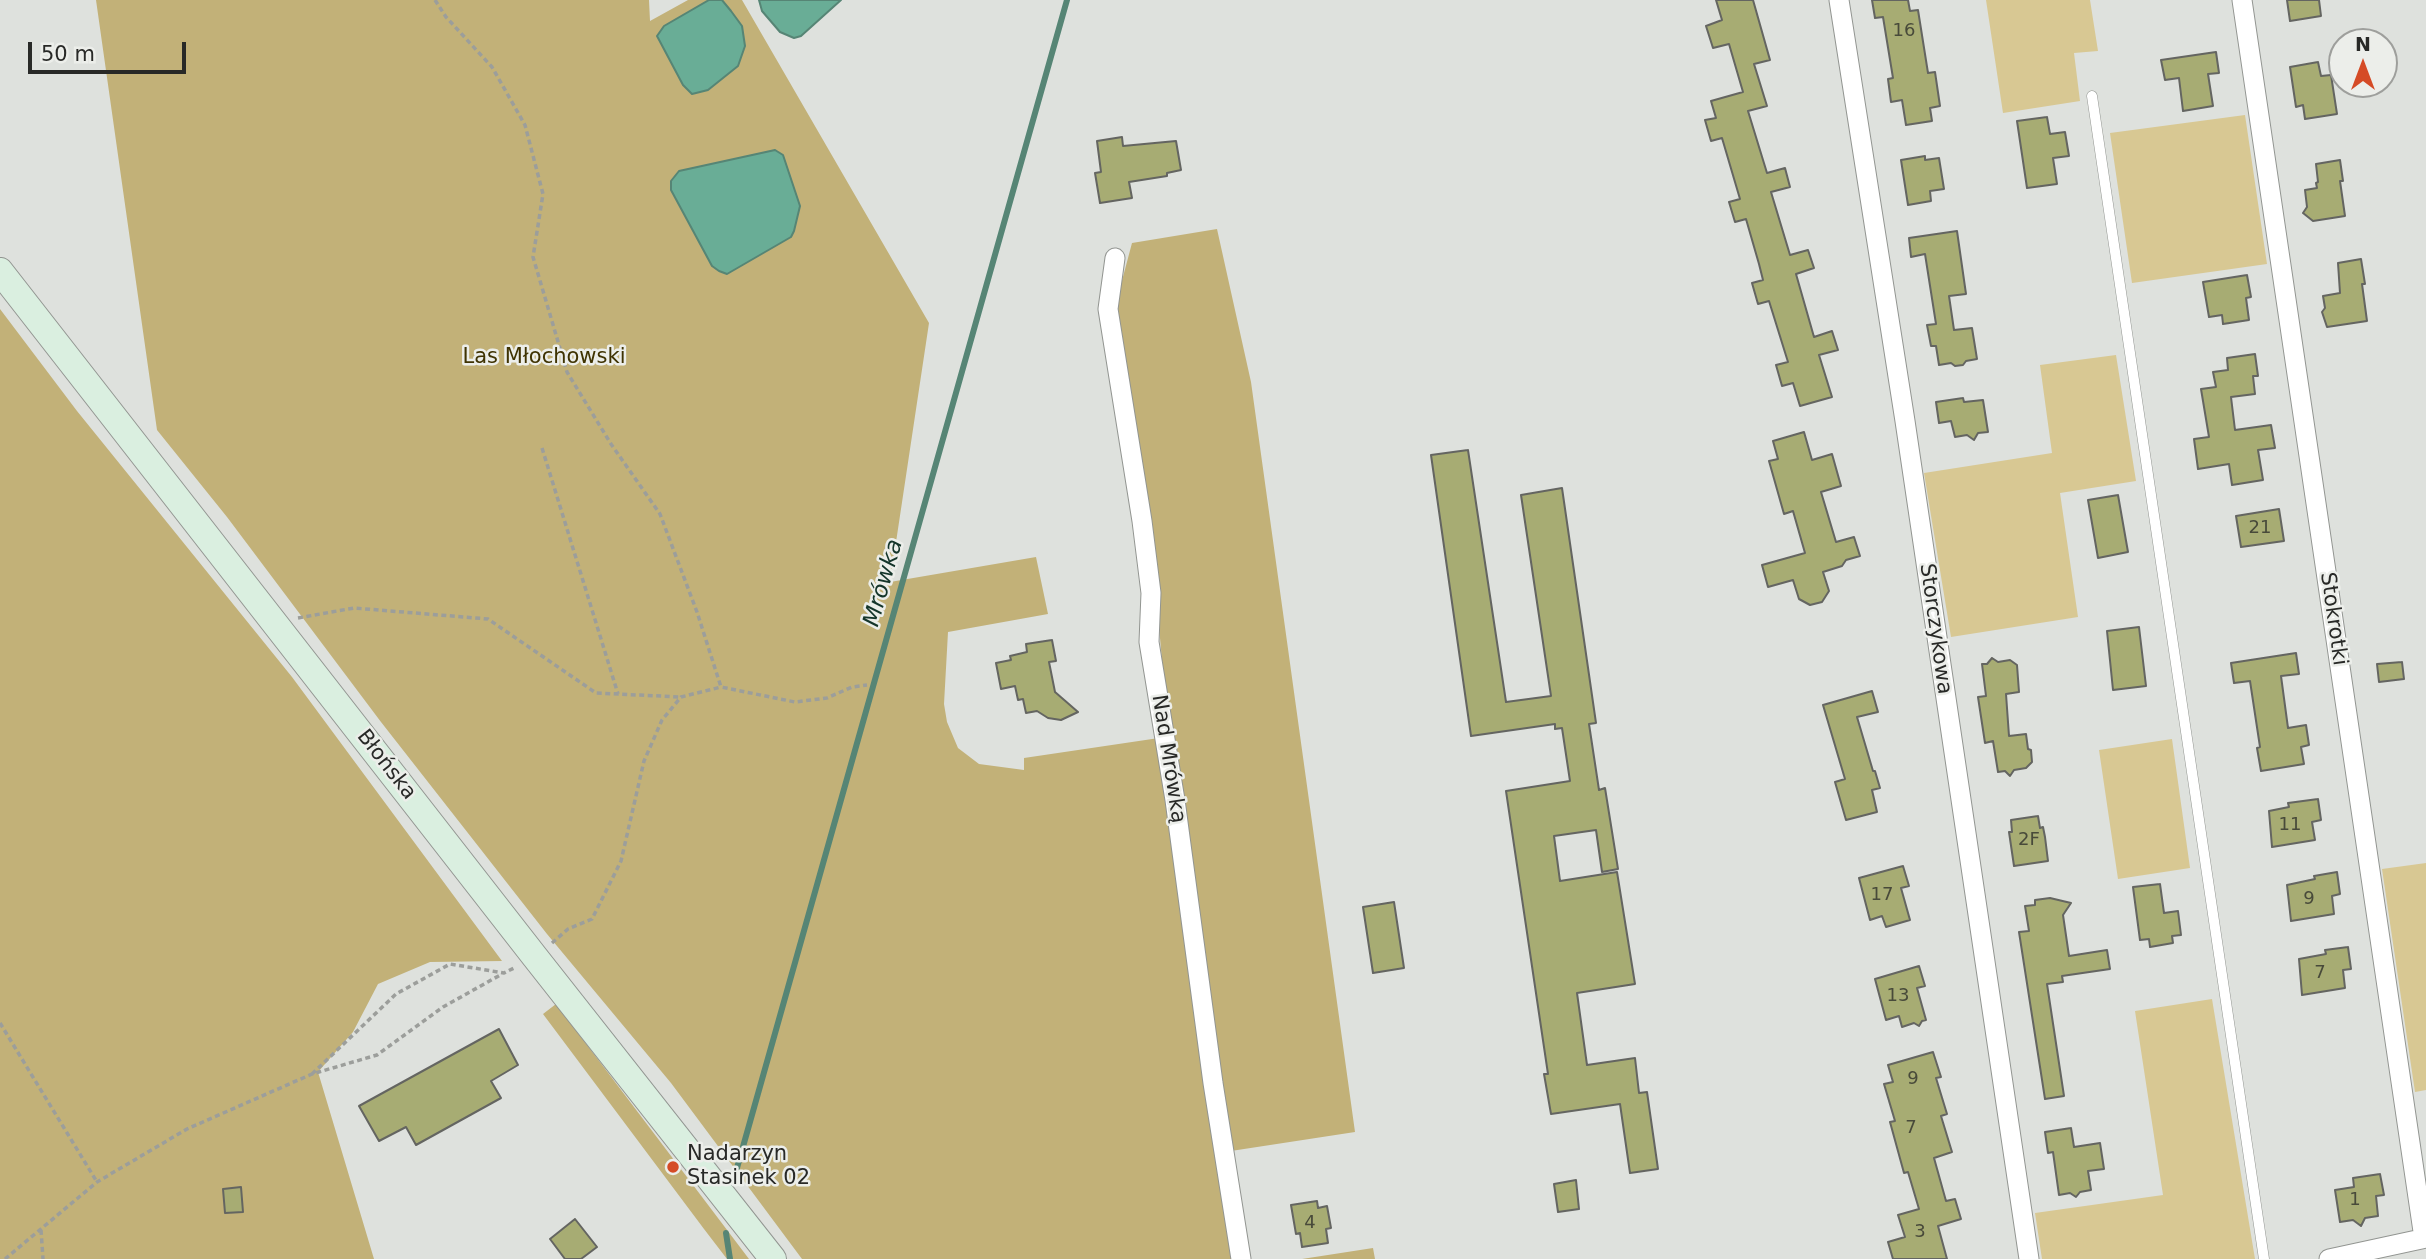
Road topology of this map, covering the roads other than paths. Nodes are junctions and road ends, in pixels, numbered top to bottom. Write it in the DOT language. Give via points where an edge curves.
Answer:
graph roads {
  1 [pos="1839,0"];
  2 [pos="2242,0"];
  3 [pos="2092,96"];
  4 [pos="1115,258"];
  5 [pos="0,271"];
  6 [pos="2425,1238"];
  7 [pos="773,1259"];
  8 [pos="1241,1259"];
  9 [pos="2029,1259"];
  10 [pos="2264,1259"];
  11 [pos="2329,1259"];
  1 -- 9 [label="street, Storczykowa"];
  2 -- 6 [label="street, Stokrotki"];
  3 -- 10 [label="lane"];
  4 -- 8 [label="street, Nad Mrówką" via="1108,309 1150,581 1149,642"];
  5 -- 7 [label="main road, Błońska"];
  6 -- 11 [label="street"];
}
